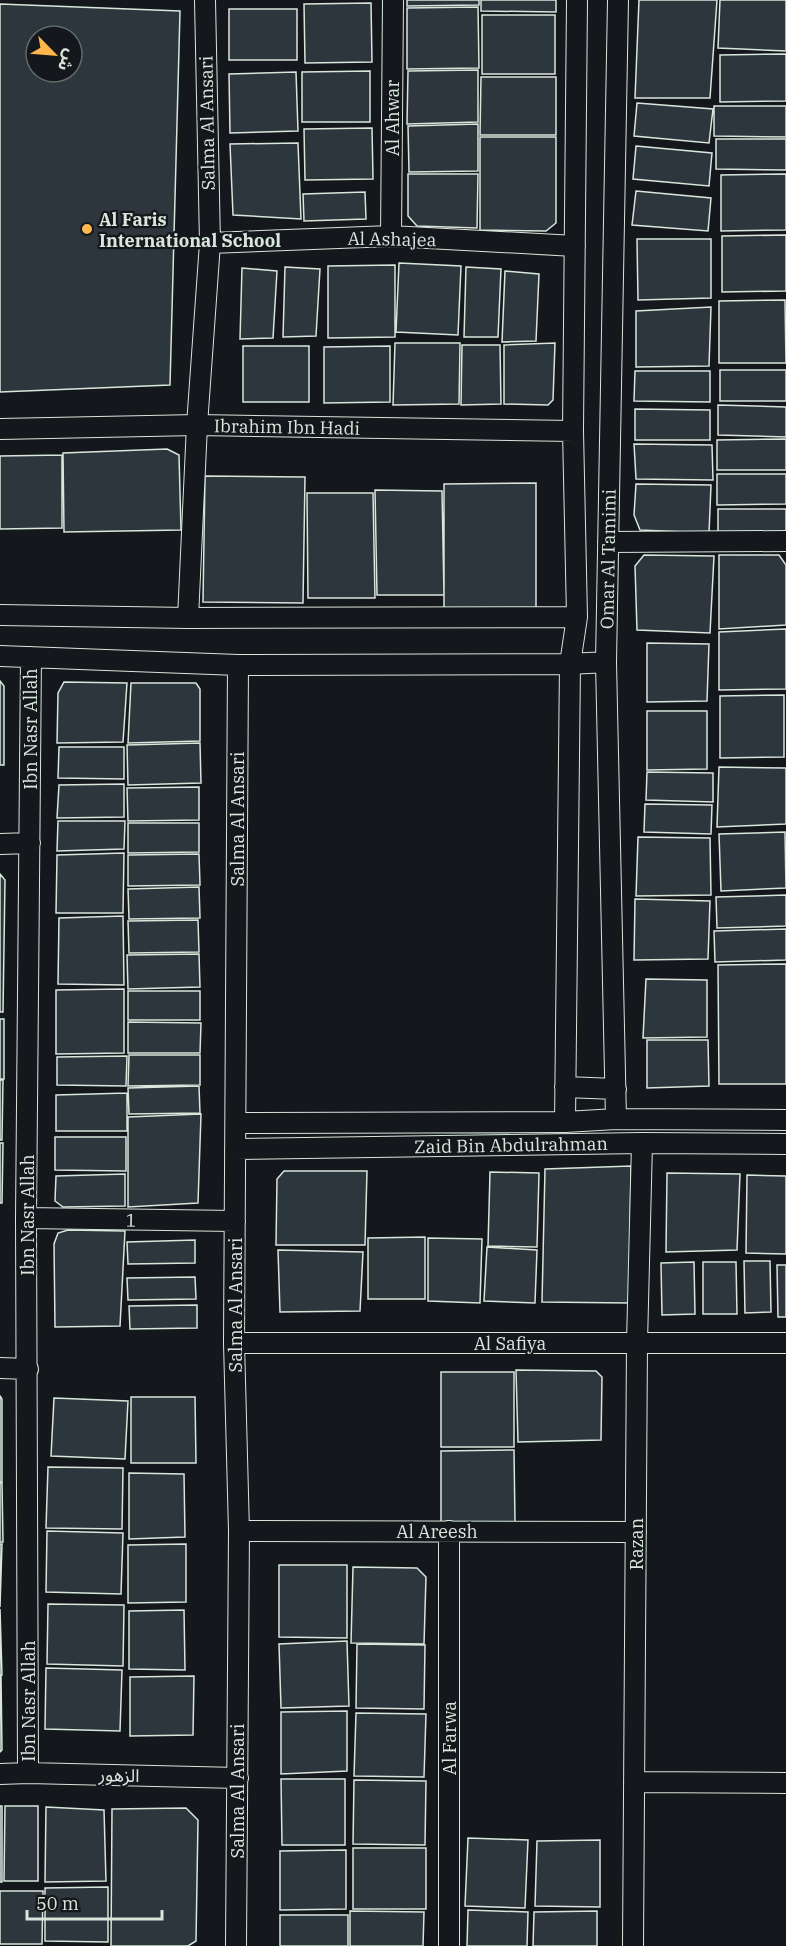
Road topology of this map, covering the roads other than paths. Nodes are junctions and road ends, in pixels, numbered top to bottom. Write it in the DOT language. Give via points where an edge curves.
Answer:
graph roads {
  1 [pos="204,0"];
  2 [pos="393,0"];
  3 [pos="577,0"];
  4 [pos="618,0"];
  5 [pos="392,236"];
  6 [pos="210,243"];
  7 [pos="574,246"];
  8 [pos="197,425"];
  9 [pos="0,429"];
  10 [pos="573,431"];
  11 [pos="786,541"];
  12 [pos="608,542"];
  13 [pos="0,615"];
  14 [pos="577,617"];
  15 [pos="188,618"];
  16 [pos="0,656"];
  17 [pos="31,657"];
  18 [pos="606,662"];
  19 [pos="238,664"];
  20 [pos="570,664"];
  21 [pos="30,843"];
  22 [pos="0,844"];
  23 [pos="565,1087"];
  24 [pos="616,1089"];
  25 [pos="616,1119"];
  26 [pos="786,1120"];
  27 [pos="565,1122"];
  28 [pos="236,1123"];
  29 [pos="642,1143"];
  30 [pos="786,1144"];
  31 [pos="236,1149"];
  32 [pos="26,1218"];
  33 [pos="235,1221"];
  34 [pos="234,1343"];
  35 [pos="637,1343"];
  36 [pos="786,1343"];
  37 [pos="0,1368"];
  38 [pos="28,1369"];
  39 [pos="239,1531"];
  40 [pos="448,1531"];
  41 [pos="636,1532"];
  42 [pos="28,1773"];
  43 [pos="0,1774"];
  44 [pos="237,1778"];
  45 [pos="634,1782"];
  46 [pos="786,1783"];
  47 [pos="236,1946"];
  48 [pos="450,1946"];
  49 [pos="633,1946"];
  1 -- 6 [label="street, Salma Al Ansari"];
  2 -- 5 [label="street, Al Ahwar"];
  3 -- 7 [label="street"];
  4 -- 12 [label="street, Omar Al Tamimi"];
  5 -- 6 [label="street, Al Ashajea"];
  5 -- 7 [label="street, Al Ashajea"];
  6 -- 8 [label="street, Salma Al Ansari"];
  7 -- 10 [label="street"];
  8 -- 9 [label="street, Ibrahim Ibn Hadi"];
  8 -- 10 [label="street, Ibrahim Ibn Hadi"];
  8 -- 15 [label="street, Salma Al Ansari"];
  10 -- 14 [label="street"];
  11 -- 12 [label="street"];
  12 -- 18 [label="street, Omar Al Tamimi"];
  13 -- 15 [label="street"];
  14 -- 15 [label="street"];
  14 -- 20 [label="street"];
  16 -- 17 [label="street"];
  17 -- 19 [label="street"];
  17 -- 21 [label="street, Ibn Nasr Allah"];
  18 -- 20 [label="street"];
  18 -- 24 [label="street, Omar Al Tamimi"];
  19 -- 20 [label="street"];
  19 -- 28 [label="street, Salma Al Ansari"];
  20 -- 23 [label="street"];
  21 -- 22 [label="street"];
  21 -- 32 [label="street, Ibn Nasr Allah"];
  23 -- 24 [label="street"];
  23 -- 27 [label="street"];
  24 -- 25 [label="street, Omar Al Tamimi"];
  25 -- 26 [label="street, Zaid Bin Abdulrahman"];
  25 -- 27 [label="street, Zaid Bin Abdulrahman"];
  27 -- 28 [label="street, Zaid Bin Abdulrahman"];
  28 -- 31 [label="street, Salma Al Ansari"];
  29 -- 30 [label="street, Zaid Bin Abdulrahman"];
  29 -- 31 [label="street, Zaid Bin Abdulrahman"];
  29 -- 35 [label="street, Razan"];
  31 -- 33 [label="street, Salma Al Ansari"];
  32 -- 33 [label="street, 1"];
  32 -- 38 [label="street, Ibn Nasr Allah"];
  33 -- 34 [label="street, Salma Al Ansari"];
  34 -- 35 [label="street, Al Safiya"];
  34 -- 39 [label="street, Salma Al Ansari"];
  35 -- 36 [label="street, Al Safiya"];
  35 -- 41 [label="street, Razan"];
  37 -- 38 [label="street"];
  38 -- 42 [label="street, Ibn Nasr Allah"];
  39 -- 40 [label="street, Al Areesh"];
  39 -- 44 [label="street, Salma Al Ansari"];
  40 -- 41 [label="street, Al Areesh"];
  40 -- 48 [label="street, Al Farwa"];
  41 -- 45 [label="street, Razan"];
  42 -- 43 [label="street, الزهور"];
  42 -- 44 [label="street, الزهور"];
  44 -- 47 [label="street, Salma Al Ansari"];
  45 -- 46 [label="street"];
  45 -- 49 [label="street, Razan"];
}
